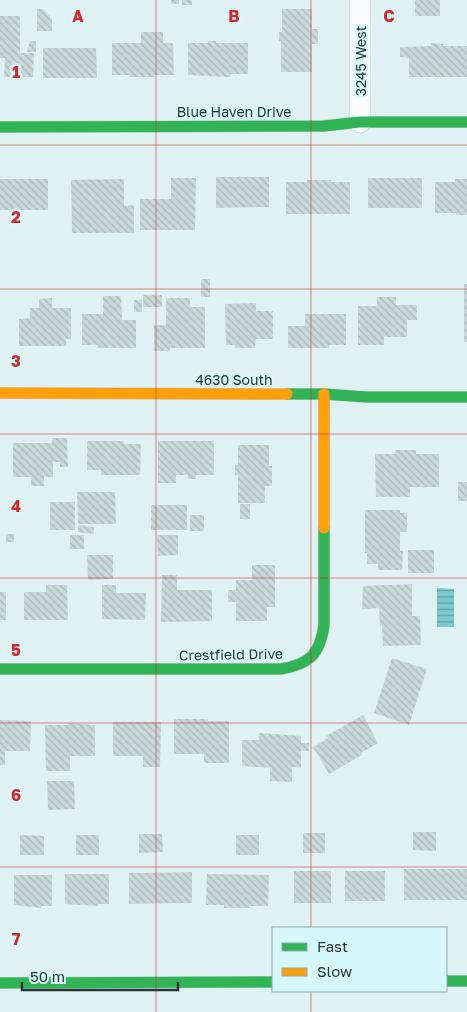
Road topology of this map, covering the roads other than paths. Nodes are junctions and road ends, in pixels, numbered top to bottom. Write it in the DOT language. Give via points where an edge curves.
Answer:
graph roads {
  1 [pos="360,0"];
  2 [pos="360,122"];
  3 [pos="467,122"];
  4 [pos="0,127"];
  5 [pos="0,393"];
  6 [pos="324,394"];
  7 [pos="467,397"];
  8 [pos="0,669"];
  9 [pos="447,981"];
  10 [pos="467,981"];
  11 [pos="0,982"];
  12 [pos="272,982"];
  1 -- 2 [label="street, 3245 West"];
  2 -- 3 [label="street, Blue Haven Drive"];
  2 -- 4 [label="street, Blue Haven Drive" via="324,126"];
  5 -- 6 [label="street, 4630 South"];
  6 -- 7 [label="street, 4630 South"];
  6 -- 8 [label="street, Crestfield Drive" via="324,625 315,656 293,668 281,669"];
  9 -- 10 [label="street"];
  11 -- 12 [label="street"];
}
